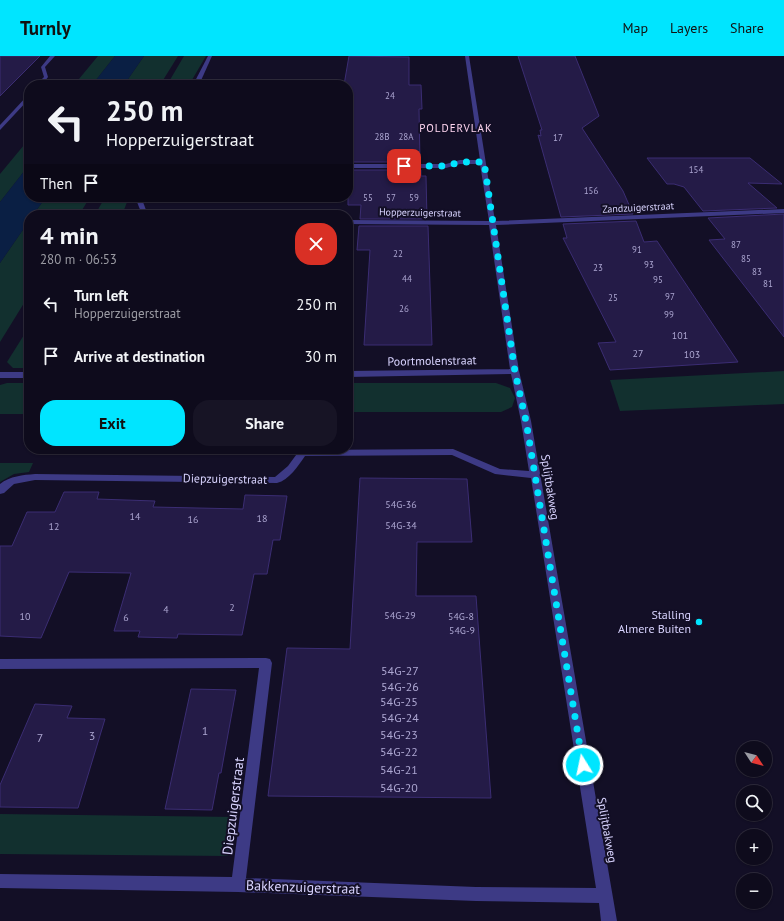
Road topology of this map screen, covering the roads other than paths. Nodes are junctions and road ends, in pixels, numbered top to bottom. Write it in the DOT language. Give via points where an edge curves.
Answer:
graph roads {
  1 [pos="53,56"];
  2 [pos="210,56"];
  3 [pos="467,56"];
  4 [pos="43,80"];
  5 [pos="198,80"];
  6 [pos="24,102"];
  7 [pos="0,128"];
  8 [pos="484,162"];
  9 [pos="353,166"];
  10 [pos="784,212"];
  11 [pos="353,222"];
  12 [pos="493,223"];
  13 [pos="515,372"];
  14 [pos="353,374"];
  15 [pos="0,375"];
  16 [pos="24,375"];
  17 [pos="353,453"];
  18 [pos="301,454"];
  19 [pos="534,475"];
  20 [pos="0,491"];
  21 [pos="0,664"];
  22 [pos="0,881"];
  23 [pos="238,885"];
  24 [pos="605,896"];
  25 [pos="609,921"];
  1 -- 4 [label="street" via="43,67 46,74"];
  2 -- 5 [label="street"];
  3 -- 8 [label="street, Splijtbakweg"];
  6 -- 7 [label="street"];
  8 -- 9 [label="street" via="460,162 446,166"];
  8 -- 12 [label="street, Splijtbakweg"];
  10 -- 12 [label="street, Zandzuigerstraat"];
  11 -- 12 [label="street, Hopperzuigerstraat"];
  12 -- 13 [label="street, Splijtbakweg"];
  13 -- 14 [label="street, Poortmolenstraat"];
  13 -- 19 [label="street, Splijtbakweg"];
  15 -- 16 [label="street"];
  17 -- 19 [label="street, Diepzuigerstraat" via="453,452 498,472"];
  18 -- 20 [label="street, Diepzuigerstraat" via="291,468 277,480 35,477 16,479"];
  19 -- 24 [label="street, Splijtbakweg"];
  21 -- 23 [label="street, Diepzuigerstraat" via="266,663"];
  22 -- 23 [label="street, Bakkenzuigerstraat"];
  23 -- 24 [label="street, Bakkenzuigerstraat"];
  24 -- 25 [label="street, Splijtbakweg"];
}
